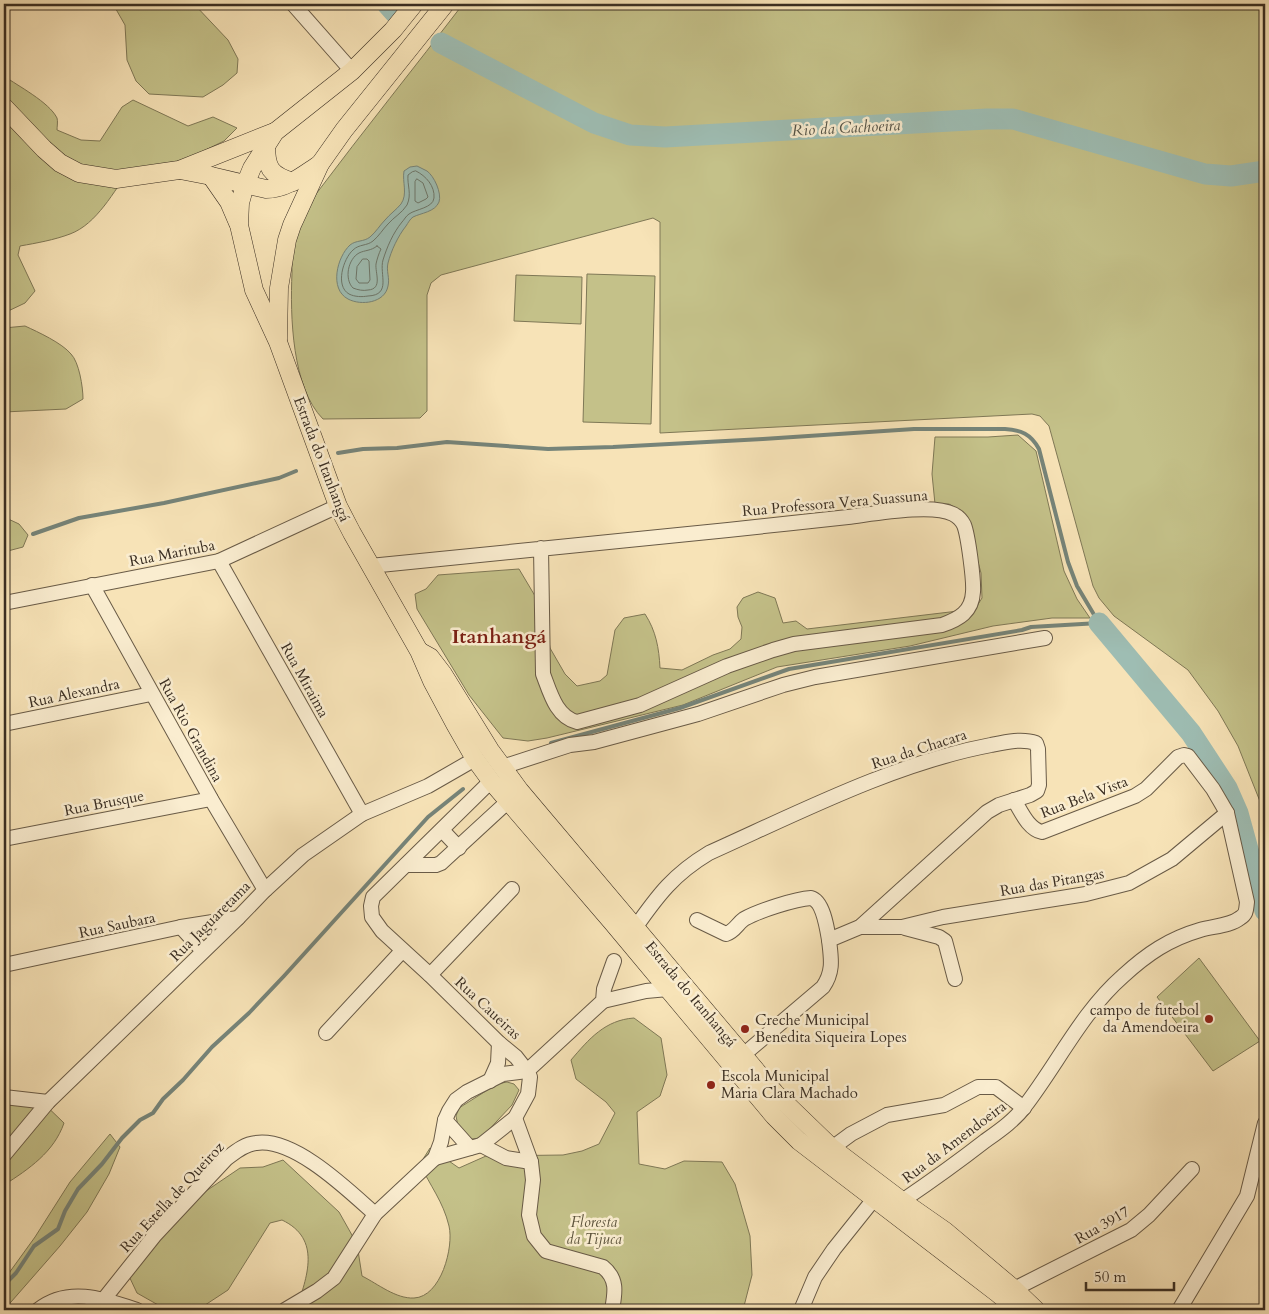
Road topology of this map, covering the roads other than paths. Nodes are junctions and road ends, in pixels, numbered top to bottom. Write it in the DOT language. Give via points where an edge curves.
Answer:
graph roads {
  1 [pos="293,4"];
  2 [pos="414,4"];
  3 [pos="445,4"];
  4 [pos="352,71"];
  5 [pos="4,108"];
  6 [pos="270,138"];
  7 [pos="320,164"];
  8 [pos="179,170"];
  9 [pos="211,176"];
  10 [pos="293,182"];
  11 [pos="245,184"];
  12 [pos="238,225"];
  13 [pos="278,342"];
  14 [pos="338,506"];
  15 [pos="541,548"];
  16 [pos="219,561"];
  17 [pos="370,566"];
  18 [pos="92,585"];
  19 [pos="4,603"];
  20 [pos="1045,638"];
  21 [pos="419,651"];
  22 [pos="152,694"];
  23 [pos="4,724"];
  24 [pos="475,759"];
  25 [pos="502,767"];
  26 [pos="491,781"];
  27 [pos="514,796"];
  28 [pos="211,800"];
  29 [pos="1014,800"];
  30 [pos="1227,813"];
  31 [pos="362,814"];
  32 [pos="442,830"];
  33 [pos="4,839"];
  34 [pos="459,848"];
  35 [pos="406,866"];
  36 [pos="512,889"];
  37 [pos="265,890"];
  38 [pos="238,918"];
  39 [pos="696,920"];
  40 [pos="860,927"];
  41 [pos="902,927"];
  42 [pos="181,928"];
  43 [pos="635,928"];
  44 [pos="829,940"];
  45 [pos="203,951"];
  46 [pos="402,951"];
  47 [pos="614,961"];
  48 [pos="4,965"];
  49 [pos="430,975"];
  50 [pos="955,979"];
  51 [pos="668,989"];
  52 [pos="603,1001"];
  53 [pos="326,1033"];
  54 [pos="499,1043"];
  55 [pos="742,1056"];
  56 [pos="527,1071"];
  57 [pos="490,1081"];
  58 [pos="4,1097"];
  59 [pos="48,1102"];
  60 [pos="1024,1108"];
  61 [pos="515,1118"];
  62 [pos="445,1120"];
  63 [pos="1265,1123"];
  64 [pos="476,1147"];
  65 [pos="832,1148"];
  66 [pos="4,1154"];
  67 [pos="435,1158"];
  68 [pos="531,1162"];
  69 [pos="1192,1169"];
  70 [pos="874,1199"];
  71 [pos="902,1201"];
  72 [pos="375,1214"];
  73 [pos="1014,1289"];
  74 [pos="104,1298"];
  75 [pos="38,1310"];
  76 [pos="137,1310"];
  77 [pos="285,1310"];
  78 [pos="612,1310"];
  79 [pos="801,1310"];
  80 [pos="1018,1310"];
  81 [pos="1036,1310"];
  82 [pos="1179,1310"];
  1 -- 4 [label="street"];
  2 -- 4 [label="main road"];
  3 -- 7 [label="main road"];
  4 -- 6 [label="main road"];
  5 -- 8 [label="main road" via="44,149 78,173 116,179"];
  6 -- 8 [label="main road"];
  6 -- 10 [label="main road" via="266,159 269,168 280,178"];
  6 -- 11 [label="main road"];
  7 -- 10 [label="main road"];
  7 -- 13 [label="main road" via="287,240 279,288"];
  8 -- 9 [label="main road"];
  9 -- 11 [label="main road"];
  9 -- 12 [label="main road" via="229,202"];
  10 -- 11 [label="main road" via="273,189"];
  11 -- 12 [label="main road"];
  12 -- 13 [label="main road, Estrada do Itanhangá" via="254,290"];
  13 -- 14 [label="main road, Estrada do Itanhangá"];
  14 -- 16 [label="street, Rua Marituba"];
  14 -- 17 [label="main road, Estrada do Itanhangá"];
  15 -- 15 [label="street, Rua Professora Vera Suassuna" via="940,510 954,514 963,522 973,591 968,610 954,621 794,644 727,666 640,705 577,722 562,713 543,674"];
  15 -- 17 [label="street, Rua Professora Vera Suassuna"];
  16 -- 18 [label="street, Rua Marituba"];
  16 -- 31 [label="street, Rua Miraima"];
  17 -- 21 [label="main road, Estrada do Itanhangá"];
  18 -- 19 [label="street, Rua Marituba"];
  18 -- 22 [label="street, Rua Rio Grandina"];
  20 -- 25 [label="street" via="815,677 698,714 594,742 570,745"];
  21 -- 24 [label="main road, Estrada do Itanhangá"];
  21 -- 25 [label="main road, Estrada do Itanhangá" via="430,657 443,674"];
  22 -- 23 [label="street, Rua Alexandra"];
  22 -- 28 [label="street, Rua Rio Grandina"];
  24 -- 26 [label="main road, Estrada do Itanhangá"];
  24 -- 31 [label="street, Rua Jaguaretama" via="428,786"];
  25 -- 27 [label="main road, Estrada do Itanhangá"];
  26 -- 27 [label="main road, Estrada do Itanhangá"];
  26 -- 32 [label="street, Rua Caueiras"];
  27 -- 34 [label="street"];
  27 -- 43 [label="main road, Estrada do Itanhangá"];
  27 -- 51 [label="main road, Estrada do Itanhangá"];
  28 -- 33 [label="street, Rua Brusque"];
  28 -- 37 [label="street, Rua Rio Grandina"];
  29 -- 30 [label="street, Rua Bela Vista" via="1030,826 1042,832 1135,796 1174,760 1184,755 1214,789"];
  29 -- 40 [label="street, Rua da Chacara" via="987,812"];
  29 -- 43 [label="street, Rua da Chacara" via="1037,791 1036,743 1007,742 937,757 835,797 709,853 675,877"];
  30 -- 41 [label="street, Rua das Pitangas" via="1172,859 1129,883 1086,894 943,917"];
  30 -- 60 [label="street, Rua da Amendoeira" via="1247,902 1246,913 1240,919 1178,938 1147,954 1087,1015"];
  31 -- 37 [label="street, Rua Jaguaretama" via="303,854"];
  32 -- 34 [label="street"];
  32 -- 35 [label="street, Rua Caueiras"];
  34 -- 35 [label="street" via="442,863"];
  35 -- 46 [label="street, Rua Caueiras" via="373,897 371,906 372,917"];
  36 -- 49 [label="street"];
  37 -- 38 [label="street, Rua Jaguaretama"];
  38 -- 42 [label="street, Rua Saubara"];
  38 -- 45 [label="street, Rua Jaguaretama"];
  39 -- 44 [label="street" via="726,934 749,917 811,898 820,906"];
  40 -- 41 [label="street, Rua das Pitangas"];
  40 -- 44 [label="street, Rua da Chacara"];
  41 -- 50 [label="street" via="945,941"];
  42 -- 45 [label="street"];
  42 -- 48 [label="street, Rua Saubara"];
  43 -- 55 [label="main road, Estrada do Itanhangá"];
  44 -- 55 [label="street" via="831,967 823,987"];
  45 -- 59 [label="street, Rua Jaguaretama"];
  46 -- 49 [label="street, Rua Caueiras"];
  46 -- 53 [label="street"];
  47 -- 52 [label="street"];
  49 -- 54 [label="street, Rua Caueiras"];
  51 -- 52 [label="street"];
  51 -- 70 [label="main road, Estrada do Itanhangá" via="798,1141"];
  52 -- 56 [label="street"];
  54 -- 56 [label="street, Rua Caueiras"];
  54 -- 57 [label="street" via="498,1063"];
  55 -- 65 [label="main road, Estrada do Itanhangá"];
  56 -- 57 [label="street" via="503,1074"];
  56 -- 61 [label="street" via="528,1094"];
  57 -- 62 [label="street" via="456,1100"];
  58 -- 59 [label="street"];
  59 -- 66 [label="street, Rua Jaguaretama"];
  60 -- 65 [label="street, Rua da Amendoeira" via="996,1087 978,1087 944,1105 887,1115"];
  60 -- 71 [label="street, Rua da Amendoeira" via="956,1164"];
  61 -- 64 [label="street"];
  61 -- 68 [label="street"];
  62 -- 64 [label="street"];
  62 -- 67 [label="street"];
  63 -- 82 [label="street" via="1247,1196"];
  64 -- 67 [label="street"];
  64 -- 68 [label="street" via="506,1158"];
  65 -- 71 [label="main road, Estrada do Itanhangá"];
  67 -- 72 [label="street"];
  68 -- 78 [label="street" via="528,1214 534,1236 546,1252 603,1267 610,1273 616,1291"];
  69 -- 73 [label="street, Rua 3917" via="1131,1230"];
  70 -- 79 [label="street" via="834,1249 815,1278"];
  70 -- 80 [label="main road, Estrada do Itanhangá"];
  71 -- 73 [label="main road, Estrada do Itanhangá" via="945,1231"];
  72 -- 74 [label="street, Rua Estella de Queiroz" via="337,1181 288,1148 255,1143 239,1149 226,1160 155,1235"];
  72 -- 77 [label="street" via="334,1278"];
  73 -- 81 [label="main road, Estrada do Itanhangá"];
  74 -- 75 [label="street" via="59,1298"];
  74 -- 76 [label="street"];
}
